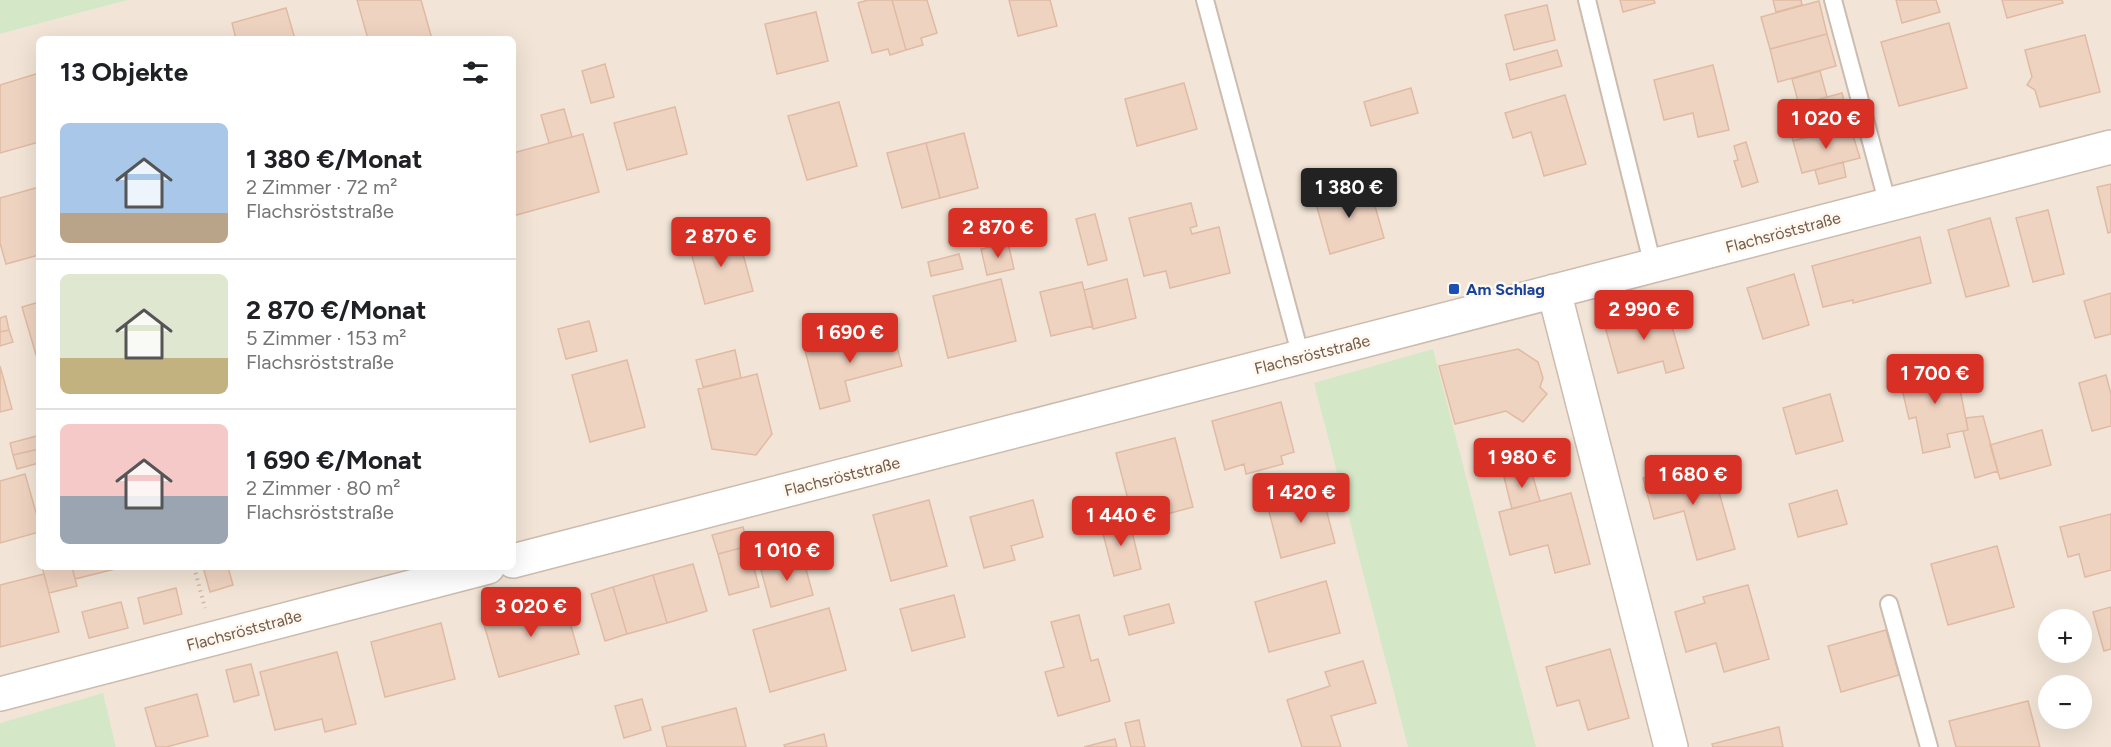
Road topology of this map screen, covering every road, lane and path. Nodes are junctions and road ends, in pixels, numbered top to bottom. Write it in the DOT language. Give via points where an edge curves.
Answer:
graph roads {
  1 [pos="1205,0"];
  2 [pos="1587,0"];
  3 [pos="1833,0"];
  4 [pos="2111,147"];
  5 [pos="1888,205"];
  6 [pos="1653,266"];
  7 [pos="1554,291"];
  8 [pos="1301,357"];
  9 [pos="516,560"];
  10 [pos="195,570"];
  11 [pos="476,570"];
  12 [pos="1889,604"];
  13 [pos="213,638"];
  14 [pos="0,694"];
  15 [pos="1671,747"];
  16 [pos="1929,747"];
  1 -- 8 [label="lane"];
  2 -- 6 [label="lane"];
  3 -- 5 [label="lane"];
  4 -- 5 [label="street, Flachsröststraße"];
  5 -- 6 [label="street, Flachsröststraße"];
  6 -- 7 [label="street, Flachsröststraße"];
  7 -- 8 [label="street, Flachsröststraße"];
  7 -- 15 [label="street"];
  8 -- 9 [label="street, Flachsröststraße"];
  10 -- 13 [label="path"];
  11 -- 13 [label="street, Flachsröststraße"];
  12 -- 16 [label="lane"];
  13 -- 14 [label="street, Flachsröststraße"];
}
